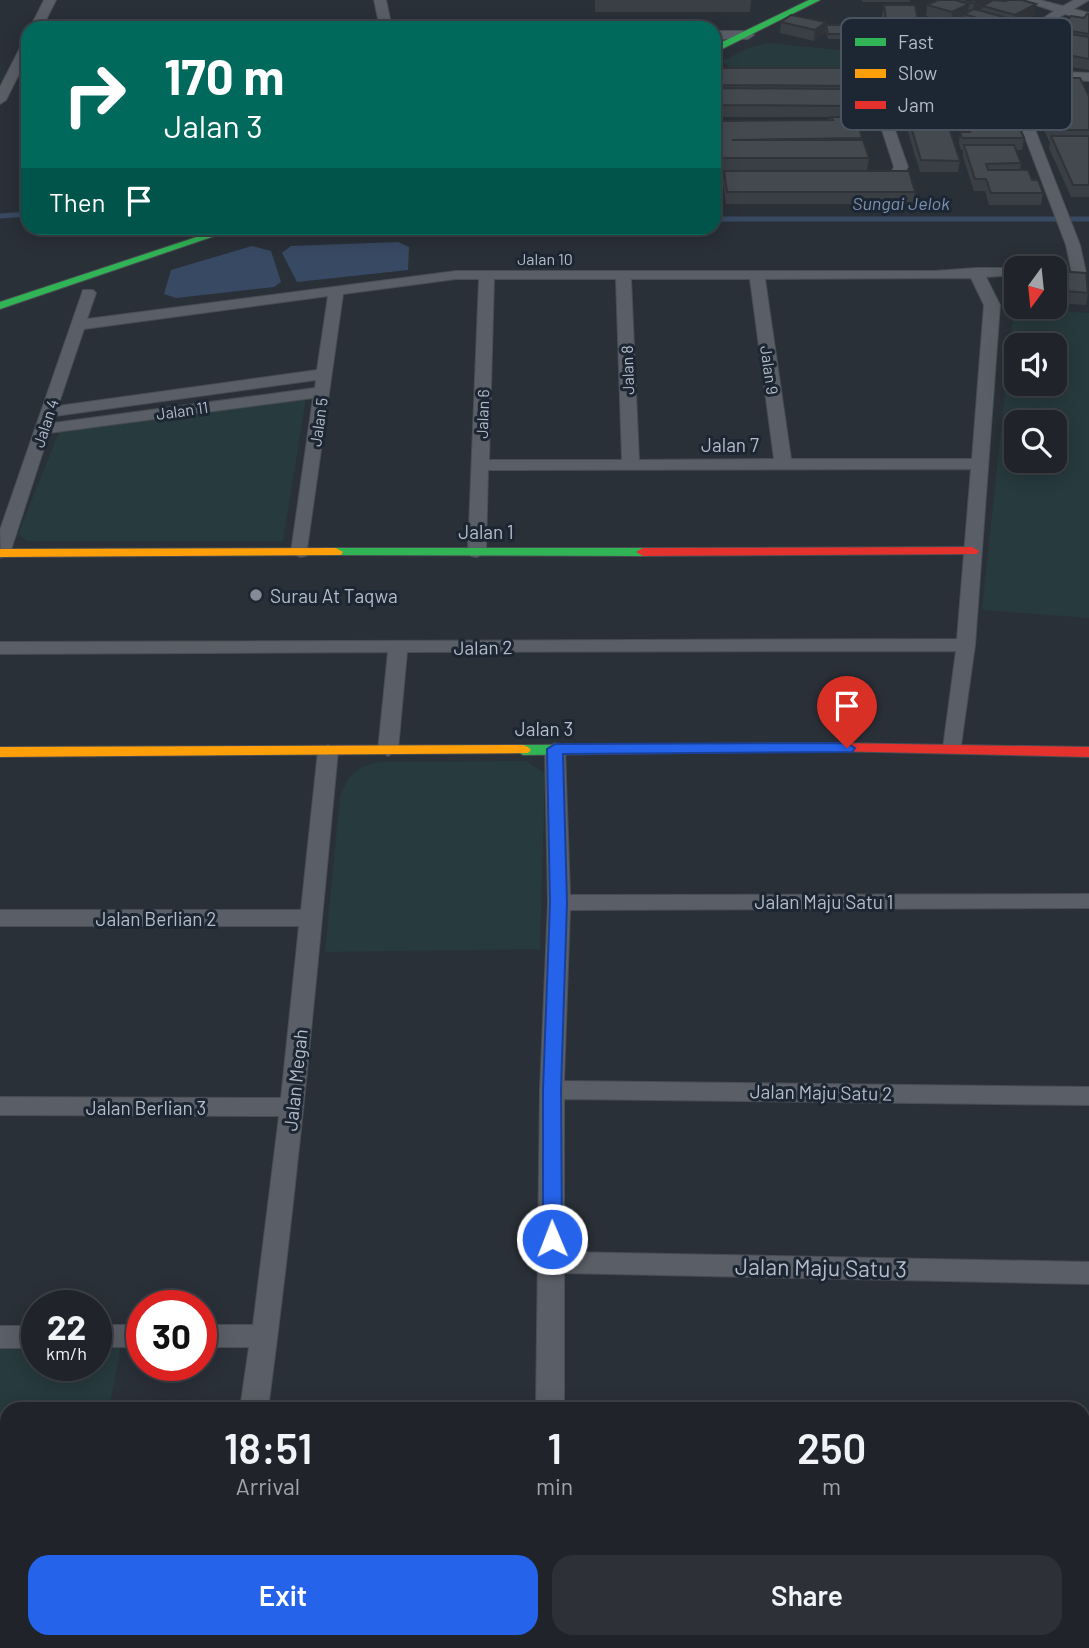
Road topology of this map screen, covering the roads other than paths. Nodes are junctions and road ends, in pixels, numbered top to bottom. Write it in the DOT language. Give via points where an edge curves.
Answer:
graph roads {
  1 [pos="50,0"];
  2 [pos="380,0"];
  3 [pos="816,0"];
  4 [pos="1027,0"];
  5 [pos="1083,0"];
  6 [pos="1063,10"];
  7 [pos="1089,17"];
  8 [pos="1051,18"];
  9 [pos="40,21"];
  10 [pos="384,21"];
  11 [pos="721,35"];
  12 [pos="748,35"];
  13 [pos="721,47"];
  14 [pos="21,58"];
  15 [pos="805,73"];
  16 [pos="841,74"];
  17 [pos="0,100"];
  18 [pos="817,123"];
  19 [pos="841,123"];
  20 [pos="888,130"];
  21 [pos="1028,130"];
  22 [pos="855,177"];
  23 [pos="213,235"];
  24 [pos="1004,271"];
  25 [pos="975,272"];
  26 [pos="1078,273"];
  27 [pos="487,275"];
  28 [pos="623,275"];
  29 [pos="757,275"];
  30 [pos="336,291"];
  31 [pos="88,293"];
  32 [pos="0,306"];
  33 [pos="77,325"];
  34 [pos="324,374"];
  35 [pos="322,392"];
  36 [pos="48,412"];
  37 [pos="43,429"];
  38 [pos="782,464"];
  39 [pos="979,464"];
  40 [pos="480,465"];
  41 [pos="631,465"];
  42 [pos="972,551"];
  43 [pos="300,552"];
  44 [pos="477,552"];
  45 [pos="1,553"];
  46 [pos="966,645"];
  47 [pos="0,648"];
  48 [pos="398,648"];
  49 [pos="953,748"];
  50 [pos="555,749"];
  51 [pos="388,750"];
  52 [pos="328,751"];
  53 [pos="0,752"];
  54 [pos="1089,752"];
  55 [pos="1089,901"];
  56 [pos="559,903"];
  57 [pos="0,918"];
  58 [pos="311,918"];
  59 [pos="552,1090"];
  60 [pos="1089,1096"];
  61 [pos="0,1106"];
  62 [pos="292,1107"];
  63 [pos="553,1262"];
  64 [pos="1089,1273"];
  65 [pos="217,1336"];
  66 [pos="266,1336"];
  67 [pos="0,1337"];
  68 [pos="21,1337"];
  69 [pos="255,1402"];
  70 [pos="550,1402"];
  1 -- 9 [label="street"];
  2 -- 10 [label="street"];
  3 -- 12 [label="street"];
  4 -- 6 [label="street"];
  5 -- 6 [label="street"];
  6 -- 7 [label="street"];
  6 -- 8 [label="street"];
  11 -- 12 [label="street"];
  12 -- 13 [label="street"];
  14 -- 17 [label="street"];
  15 -- 16 [label="street"];
  18 -- 19 [label="street"];
  20 -- 22 [label="street" via="901,167 896,175"];
  21 -- 26 [label="street" via="1073,245"];
  23 -- 32 [label="street"];
  24 -- 25 [label="street, Jalan 10"];
  25 -- 29 [label="street, Jalan 10"];
  25 -- 39 [label="street" via="992,306"];
  27 -- 28 [label="street, Jalan 10"];
  27 -- 30 [label="street, Jalan 10"];
  27 -- 40 [label="street, Jalan 6"];
  28 -- 29 [label="street, Jalan 10"];
  28 -- 41 [label="street, Jalan 8"];
  29 -- 38 [label="street, Jalan 9"];
  30 -- 33 [label="street, Jalan 10"];
  30 -- 34 [label="street, Jalan 5"];
  31 -- 33 [label="street, Jalan 4"];
  33 -- 36 [label="street, Jalan 4"];
  34 -- 35 [label="street, Jalan 5"];
  34 -- 36 [label="street, Jalan 11"];
  35 -- 37 [label="street, Jalan 11"];
  35 -- 43 [label="street, Jalan 5"];
  36 -- 37 [label="street, Jalan 4"];
  37 -- 45 [label="street, Jalan 4"];
  38 -- 39 [label="street, Jalan 7"];
  38 -- 41 [label="street, Jalan 7"];
  39 -- 42 [label="street"];
  40 -- 41 [label="street, Jalan 7"];
  40 -- 44 [label="street, Jalan 6"];
  42 -- 44 [label="street, Jalan 1"];
  42 -- 46 [label="street"];
  43 -- 44 [label="street, Jalan 1"];
  43 -- 45 [label="street, Jalan 1"];
  46 -- 48 [label="street, Jalan 2"];
  46 -- 49 [label="street"];
  47 -- 48 [label="street, Jalan 2"];
  48 -- 51 [label="street"];
  49 -- 50 [label="street, Jalan 3"];
  49 -- 54 [label="street, Jalan 3"];
  50 -- 51 [label="street, Jalan 3"];
  50 -- 56 [label="street"];
  51 -- 52 [label="street, Jalan 3"];
  52 -- 53 [label="street, Jalan 3"];
  52 -- 58 [label="street, Jalan Megah"];
  55 -- 56 [label="street, Jalan Maju Satu 1"];
  56 -- 59 [label="street"];
  57 -- 58 [label="street, Jalan Berlian 2"];
  58 -- 62 [label="street, Jalan Megah"];
  59 -- 60 [label="street, Jalan Maju Satu 2"];
  59 -- 63 [label="street"];
  61 -- 62 [label="street, Jalan Berlian 3"];
  62 -- 66 [label="street, Jalan Megah"];
  63 -- 64 [label="street, Jalan Maju Satu 3"];
  63 -- 70 [label="street"];
  65 -- 66 [label="street"];
  66 -- 69 [label="street, Jalan Megah"];
  67 -- 68 [label="street"];
}
